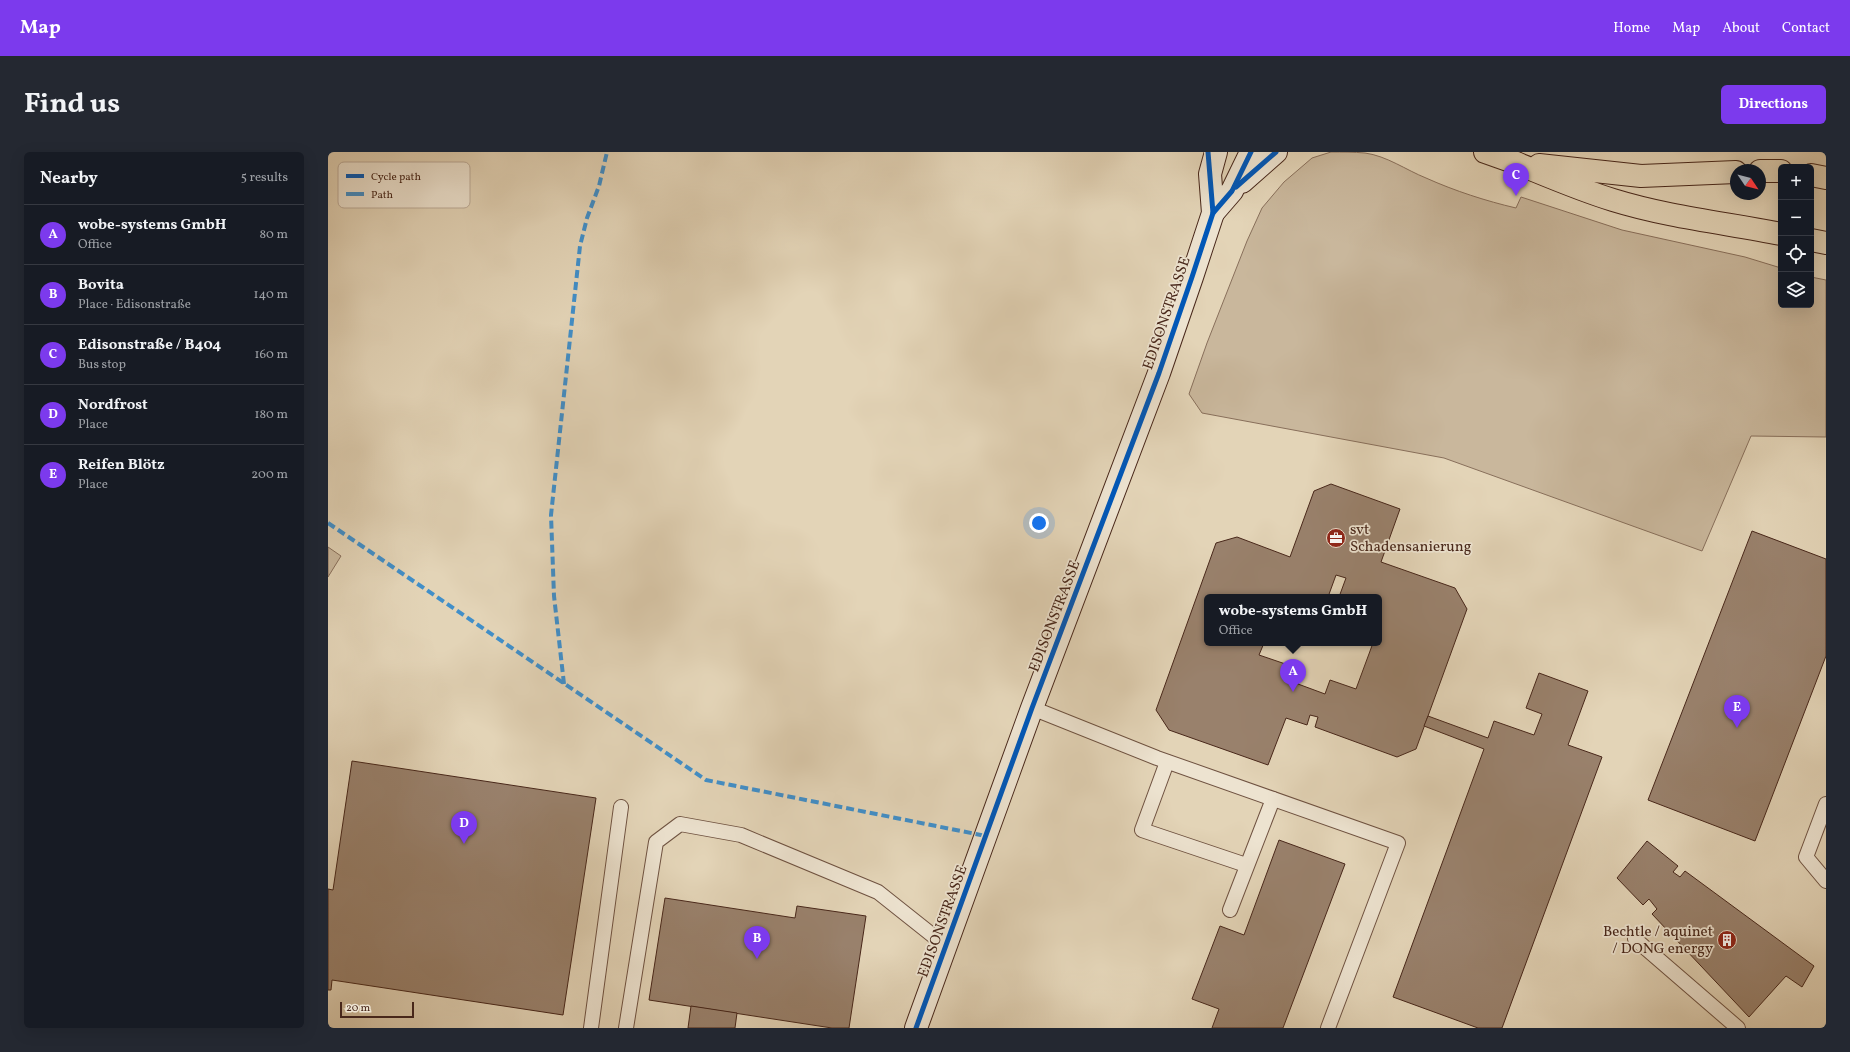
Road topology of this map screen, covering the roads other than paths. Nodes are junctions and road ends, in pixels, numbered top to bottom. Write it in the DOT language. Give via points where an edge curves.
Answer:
graph roads {
  1 [pos="1208,152"];
  2 [pos="1216,152"];
  3 [pos="1252,152"];
  4 [pos="1276,152"];
  5 [pos="1485,152"];
  6 [pos="1516,163"];
  7 [pos="1766,171"];
  8 [pos="1778,171"];
  9 [pos="1730,172"];
  10 [pos="1210,174"];
  11 [pos="1814,176"];
  12 [pos="1826,178"];
  13 [pos="1232,191"];
  14 [pos="1213,212"];
  15 [pos="1778,233"];
  16 [pos="1814,241"];
  17 [pos="1826,243"];
  18 [pos="1032,708"];
  19 [pos="1167,762"];
  20 [pos="1273,799"];
  21 [pos="1826,804"];
  22 [pos="621,808"];
  23 [pos="1246,865"];
  24 [pos="1826,881"];
  25 [pos="1230,910"];
  26 [pos="1635,939"];
  27 [pos="946,946"];
  28 [pos="591,1028"];
  29 [pos="626,1028"];
  30 [pos="916,1028"];
  31 [pos="1328,1028"];
  32 [pos="1738,1028"];
  1 -- 10 [label="street"];
  2 -- 10 [label="street, EDISONSTRASSE"];
  3 -- 13 [label="street, EDISONSTRASSE"];
  4 -- 13 [label="street"];
  5 -- 6 [label="main road"];
  6 -- 9 [label="main road" via="1641,176"];
  6 -- 15 [label="main road" via="1614,200"];
  7 -- 8 [label="main road"];
  10 -- 14 [label="street, EDISONSTRASSE"];
  11 -- 12 [label="main road"];
  13 -- 14 [label="street, EDISONSTRASSE"];
  14 -- 18 [label="street, EDISONSTRASSE" via="1159,374"];
  16 -- 17 [label="main road"];
  18 -- 19 [label="lane"];
  18 -- 27 [label="street, EDISONSTRASSE"];
  19 -- 20 [label="lane"];
  19 -- 23 [label="lane" via="1142,830"];
  20 -- 23 [label="lane"];
  20 -- 31 [label="lane" via="1398,843"];
  21 -- 24 [label="lane" via="1806,857"];
  22 -- 28 [label="lane"];
  23 -- 25 [label="lane"];
  26 -- 32 [label="lane"];
  27 -- 29 [label="lane" via="878,892 741,835 680,824 656,842"];
  27 -- 30 [label="street, EDISONSTRASSE"];
}
